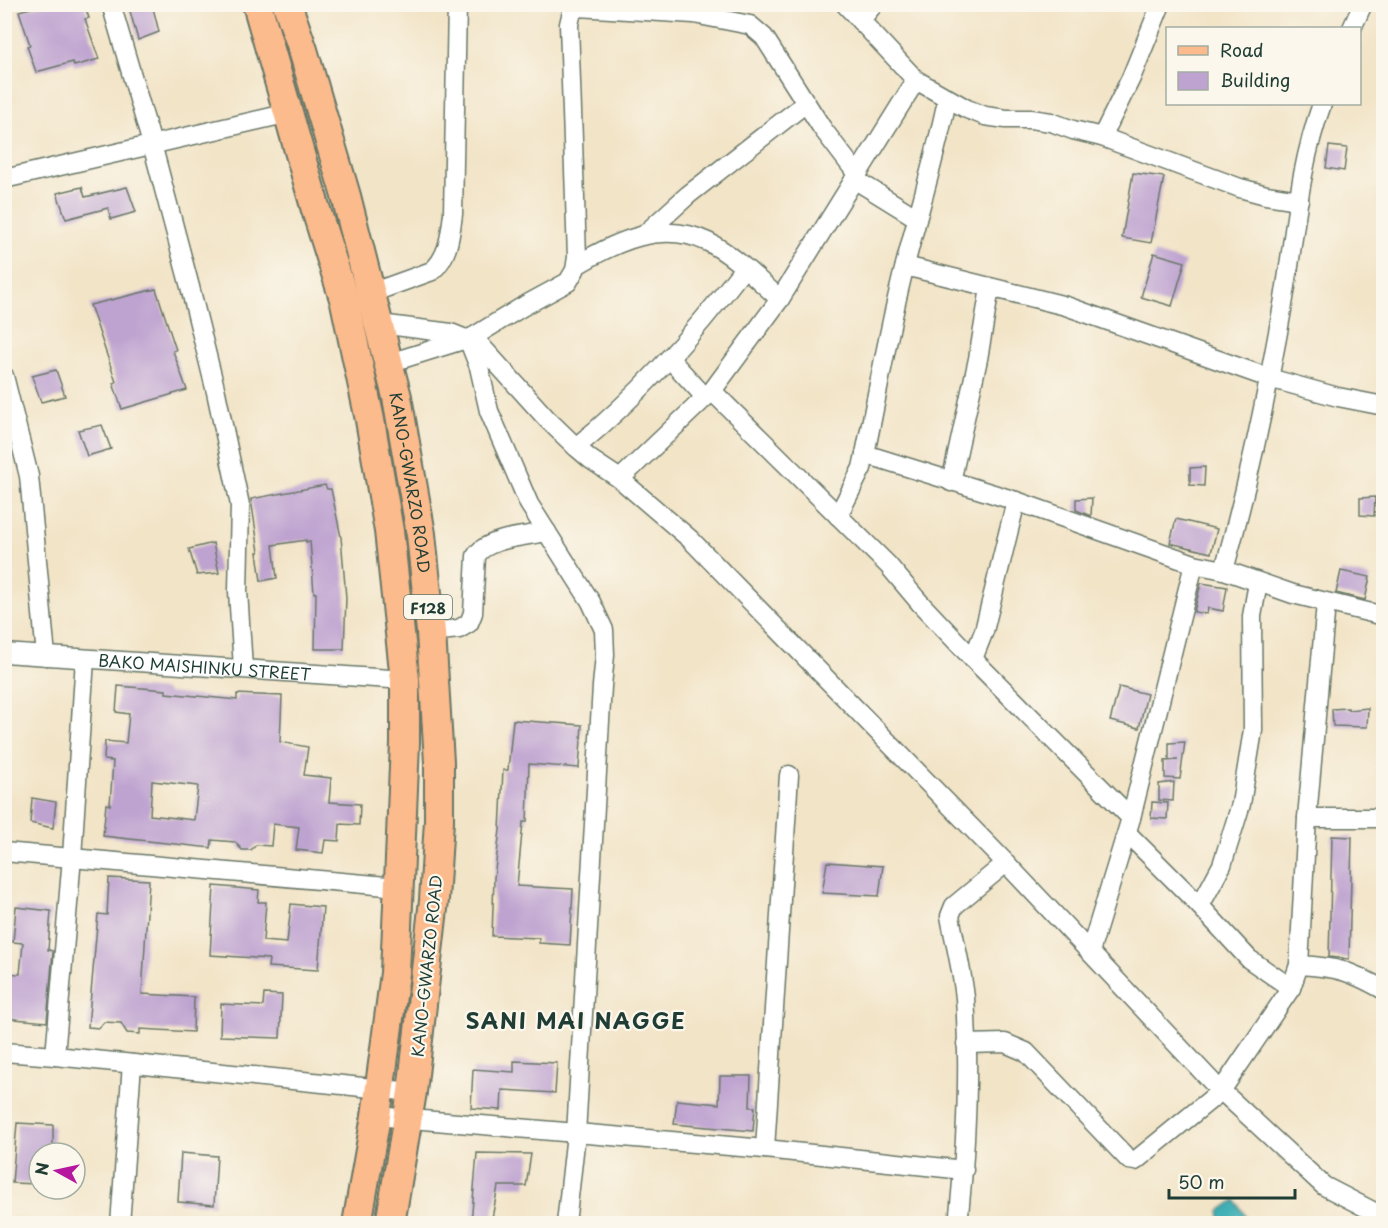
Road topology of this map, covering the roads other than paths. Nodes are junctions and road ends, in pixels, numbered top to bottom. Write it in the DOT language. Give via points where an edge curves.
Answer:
graph roads {
  1 [pos="111,4"];
  2 [pos="257,4"];
  3 [pos="286,4"];
  4 [pos="456,4"];
  5 [pos="845,4"];
  6 [pos="874,4"];
  7 [pos="1161,4"];
  8 [pos="1363,4"];
  9 [pos="860,21"];
  10 [pos="1353,27"];
  11 [pos="916,80"];
  12 [pos="947,100"];
  13 [pos="806,103"];
  14 [pos="1322,105"];
  15 [pos="289,113"];
  16 [pos="1102,137"];
  17 [pos="152,144"];
  18 [pos="855,177"];
  19 [pos="4,178"];
  20 [pos="1299,200"];
  21 [pos="917,218"];
  22 [pos="644,235"];
  23 [pos="577,265"];
  24 [pos="905,266"];
  25 [pos="744,268"];
  26 [pos="990,288"];
  27 [pos="370,293"];
  28 [pos="780,299"];
  29 [pos="380,324"];
  30 [pos="469,338"];
  31 [pos="670,359"];
  32 [pos="389,363"];
  33 [pos="4,376"];
  34 [pos="1269,378"];
  35 [pos="708,394"];
  36 [pos="1383,406"];
  37 [pos="576,447"];
  38 [pos="865,454"];
  39 [pos="620,479"];
  40 [pos="951,482"];
  41 [pos="1016,501"];
  42 [pos="838,516"];
  43 [pos="547,532"];
  44 [pos="1194,564"];
  45 [pos="1224,570"];
  46 [pos="1258,583"];
  47 [pos="1326,603"];
  48 [pos="1383,616"];
  49 [pos="431,632"];
  50 [pos="4,653"];
  51 [pos="46,656"];
  52 [pos="85,659"];
  53 [pos="973,659"];
  54 [pos="243,668"];
  55 [pos="405,680"];
  56 [pos="789,775"];
  57 [pos="1307,818"];
  58 [pos="1383,818"];
  59 [pos="1129,825"];
  60 [pos="4,852"];
  61 [pos="72,857"];
  62 [pos="1006,863"];
  63 [pos="398,887"];
  64 [pos="1200,906"];
  65 [pos="1090,952"];
  66 [pos="1299,965"];
  67 [pos="1291,988"];
  68 [pos="1383,990"];
  69 [pos="966,1044"];
  70 [pos="4,1052"];
  71 [pos="55,1056"];
  72 [pos="132,1064"];
  73 [pos="380,1087"];
  74 [pos="1221,1091"];
  75 [pos="410,1106"];
  76 [pos="376,1116"];
  77 [pos="576,1134"];
  78 [pos="765,1149"];
  79 [pos="964,1170"];
  80 [pos="1383,1217"];
  81 [pos="120,1224"];
  82 [pos="357,1224"];
  83 [pos="390,1224"];
  84 [pos="566,1224"];
  85 [pos="958,1224"];
  1 -- 17 [label="street"];
  2 -- 15 [label="main road, KANO-GWARZO ROAD / F128"];
  3 -- 27 [label="main road, KANO-GWARZO ROAD / F128" via="346,196"];
  4 -- 27 [label="street" via="453,214 446,253 432,271"];
  5 -- 9 [label="street"];
  6 -- 9 [label="street"];
  7 -- 16 [label="street"];
  8 -- 10 [label="street"];
  9 -- 11 [label="street"];
  11 -- 12 [label="street"];
  11 -- 18 [label="street"];
  12 -- 16 [label="street" via="985,116 1051,122"];
  12 -- 21 [label="street"];
  13 -- 18 [label="street"];
  13 -- 22 [label="street" via="688,195"];
  13 -- 23 [label="street" via="764,37 750,26 694,14 587,6 574,9 569,24"];
  14 -- 20 [label="street" via="1309,143"];
  15 -- 17 [label="street"];
  15 -- 55 [label="main road, KANO-GWARZO ROAD / F128" via="345,302 370,420 389,531"];
  16 -- 20 [label="street" via="1240,188"];
  17 -- 19 [label="street"];
  17 -- 54 [label="street" via="216,392 240,505 238,591"];
  18 -- 21 [label="street"];
  18 -- 28 [label="street"];
  20 -- 34 [label="street"];
  21 -- 24 [label="street"];
  22 -- 23 [label="street" via="626,239"];
  22 -- 25 [label="street" via="677,232 693,236 709,242"];
  23 -- 30 [label="street" via="568,282"];
  24 -- 26 [label="street"];
  24 -- 38 [label="street"];
  25 -- 28 [label="street"];
  25 -- 31 [label="street"];
  26 -- 34 [label="street" via="1066,306"];
  26 -- 40 [label="street"];
  27 -- 29 [label="main road, KANO-GWARZO ROAD / F128"];
  28 -- 35 [label="street"];
  29 -- 30 [label="street"];
  29 -- 32 [label="main road, KANO-GWARZO ROAD / F128"];
  30 -- 32 [label="street"];
  30 -- 37 [label="street"];
  30 -- 43 [label="street" via="489,411 529,504"];
  31 -- 35 [label="street"];
  31 -- 37 [label="street"];
  32 -- 49 [label="main road, KANO-GWARZO ROAD / F128" via="421,534"];
  33 -- 51 [label="street" via="29,476"];
  34 -- 36 [label="street"];
  34 -- 45 [label="street" via="1246,490"];
  35 -- 39 [label="street"];
  35 -- 42 [label="street"];
  37 -- 39 [label="street"];
  38 -- 40 [label="street"];
  38 -- 42 [label="street"];
  39 -- 62 [label="street" via="690,539"];
  40 -- 41 [label="street"];
  41 -- 44 [label="street"];
  41 -- 53 [label="street" via="984,631"];
  42 -- 53 [label="street"];
  43 -- 49 [label="street" via="489,543 480,549 469,623 459,629"];
  43 -- 77 [label="street" via="604,630"];
  44 -- 45 [label="street"];
  44 -- 59 [label="street"];
  45 -- 46 [label="street"];
  46 -- 47 [label="street"];
  46 -- 64 [label="street" via="1252,616 1253,730 1241,804 1222,866"];
  47 -- 48 [label="street"];
  47 -- 57 [label="street"];
  49 -- 75 [label="main road, KANO-GWARZO ROAD / F128" via="439,820 434,900"];
  50 -- 51 [label="street, BAKO MAISHINKU STREET"];
  51 -- 52 [label="street, BAKO MAISHINKU STREET"];
  52 -- 54 [label="street, BAKO MAISHINKU STREET"];
  52 -- 61 [label="street"];
  53 -- 59 [label="street"];
  54 -- 55 [label="street, BAKO MAISHINKU STREET"];
  55 -- 63 [label="main road, KANO-GWARZO ROAD / F128"];
  56 -- 78 [label="street"];
  57 -- 58 [label="street"];
  57 -- 66 [label="street"];
  59 -- 64 [label="street"];
  59 -- 65 [label="street"];
  60 -- 61 [label="street"];
  61 -- 63 [label="street"];
  61 -- 71 [label="street"];
  62 -- 65 [label="street"];
  62 -- 69 [label="street" via="954,906 950,916 965,997"];
  63 -- 73 [label="main road, KANO-GWARZO ROAD / F128" via="395,973"];
  64 -- 67 [label="street" via="1249,959"];
  65 -- 74 [label="street"];
  66 -- 67 [label="street"];
  66 -- 68 [label="street" via="1353,973"];
  67 -- 74 [label="street"];
  69 -- 74 [label="street" via="1005,1043 1026,1052 1129,1160 1135,1161"];
  69 -- 79 [label="street"];
  70 -- 71 [label="street"];
  71 -- 72 [label="street"];
  72 -- 73 [label="street"];
  72 -- 81 [label="street"];
  73 -- 75 [label="street"];
  73 -- 76 [label="main road, KANO-GWARZO ROAD / F128"];
  74 -- 80 [label="street" via="1324,1186"];
  75 -- 76 [label="street"];
  75 -- 77 [label="street"];
  75 -- 83 [label="main road, KANO-GWARZO ROAD / F128"];
  76 -- 82 [label="main road, KANO-GWARZO ROAD / F128"];
  77 -- 78 [label="street"];
  77 -- 84 [label="street"];
  78 -- 79 [label="street"];
  79 -- 85 [label="street"];
}
